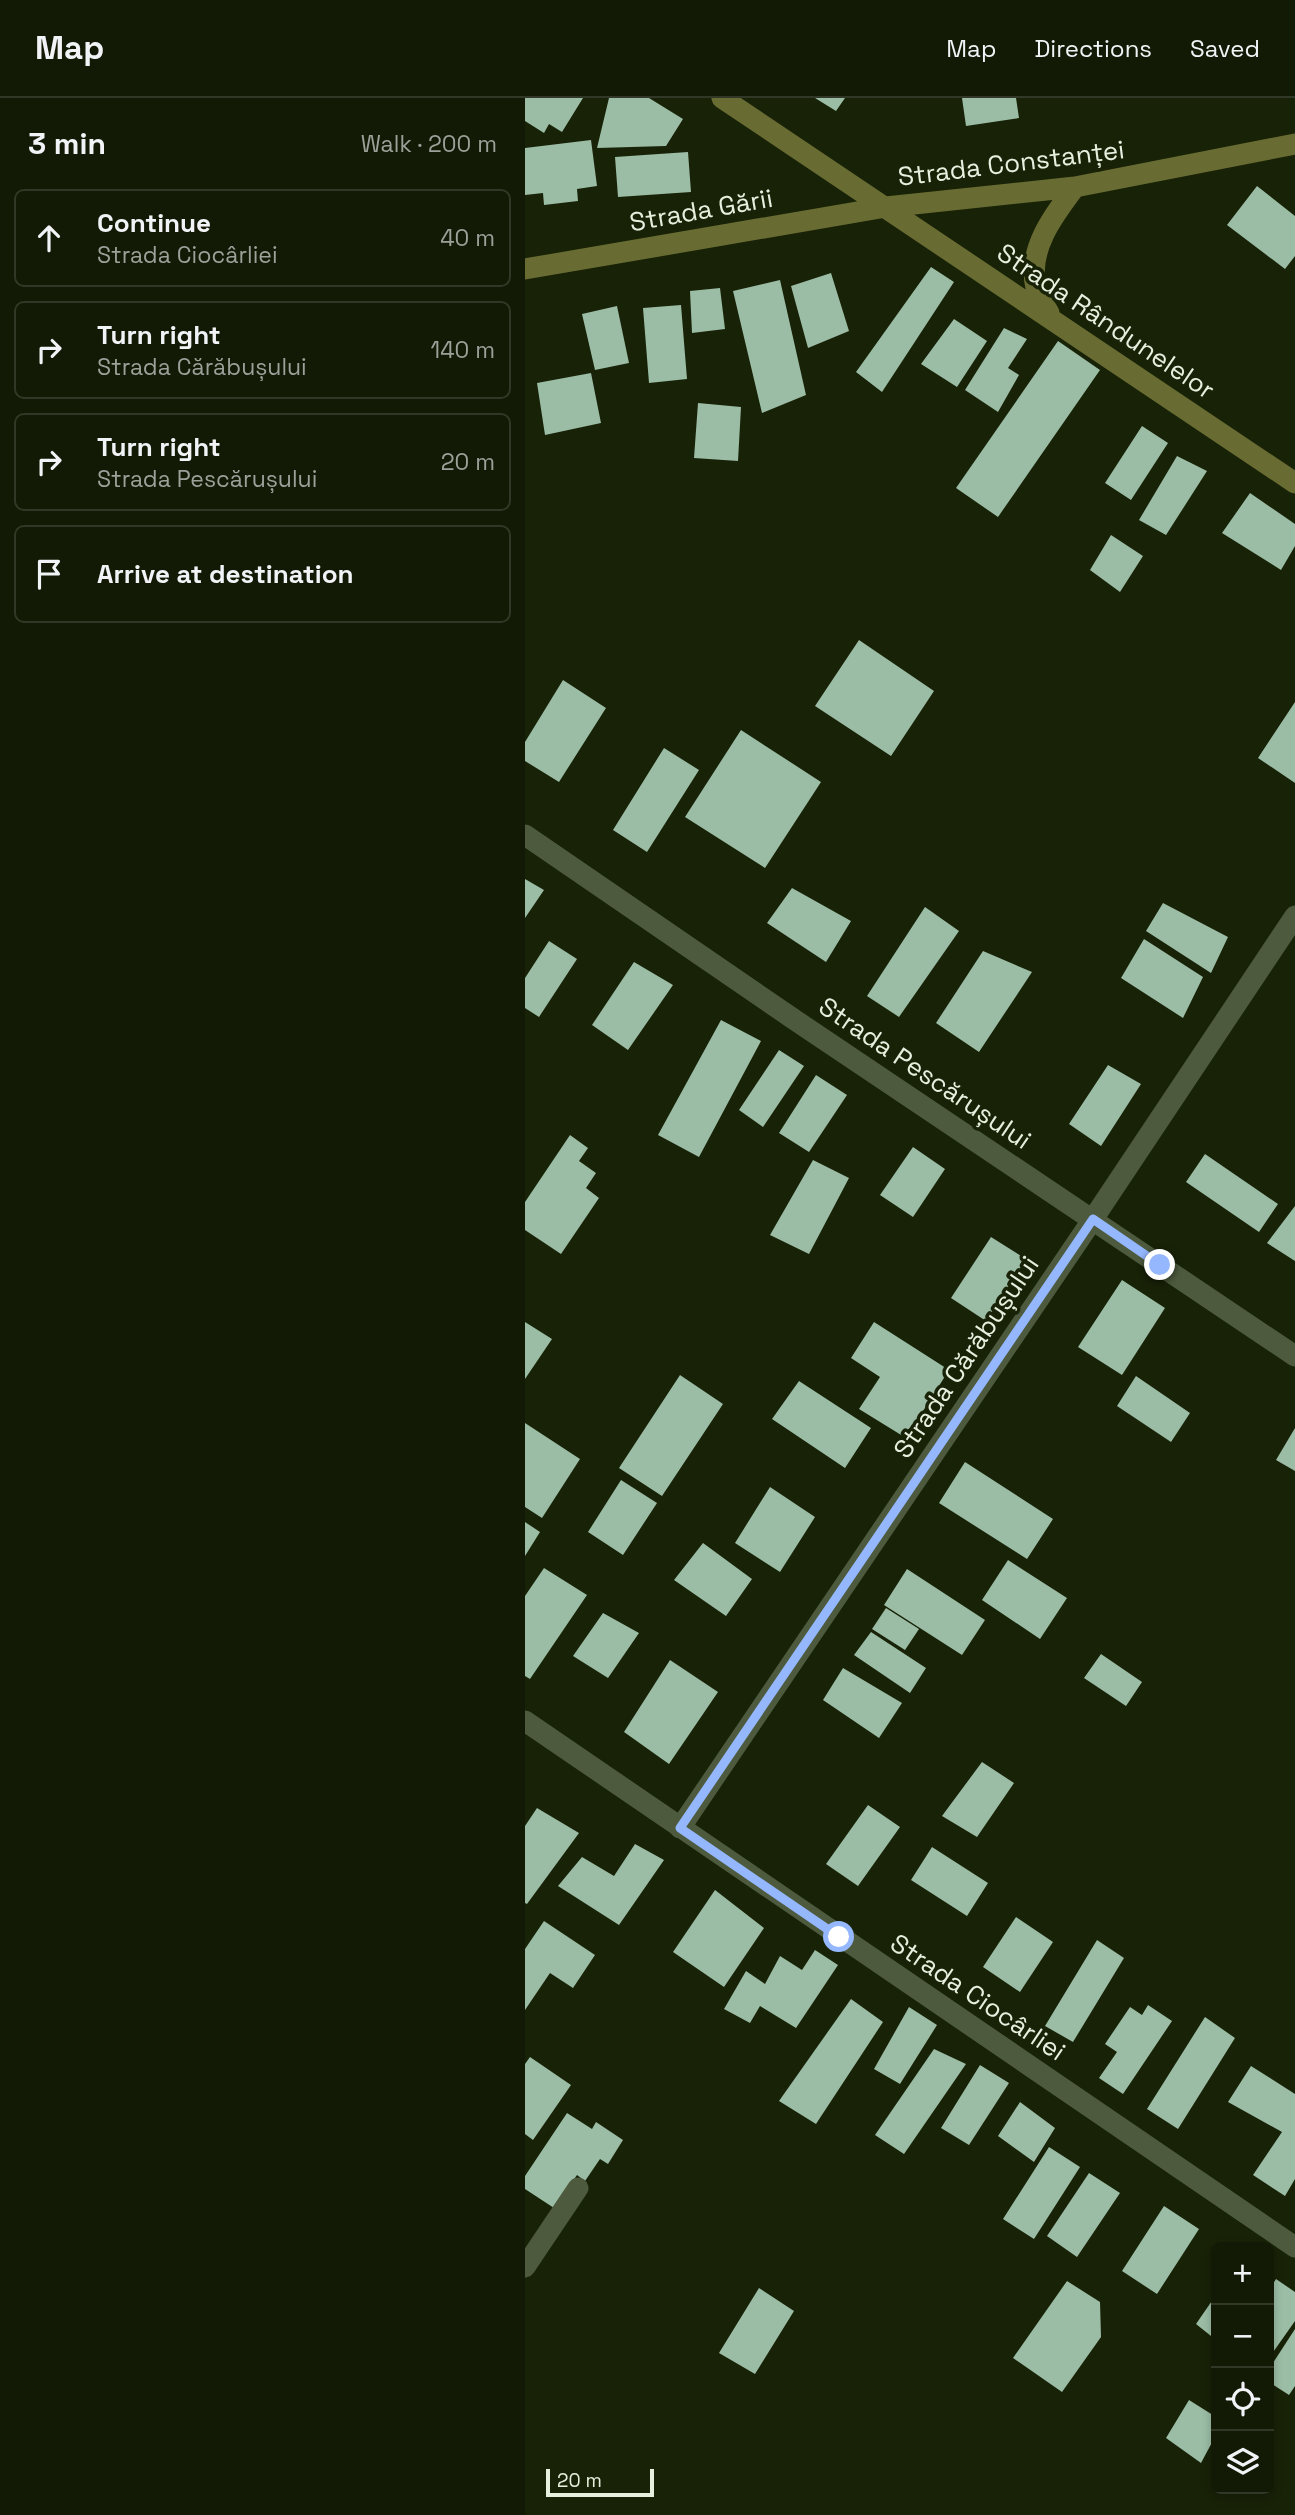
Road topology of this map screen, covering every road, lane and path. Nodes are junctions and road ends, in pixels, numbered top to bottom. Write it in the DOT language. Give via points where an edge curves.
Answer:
graph roads {
  1 [pos="722,98"];
  2 [pos="1295,144"];
  3 [pos="1075,187"];
  4 [pos="886,207"];
  5 [pos="525,269"];
  6 [pos="1052,318"];
  7 [pos="1295,482"];
  8 [pos="525,835"];
  9 [pos="1295,916"];
  10 [pos="1093,1219"];
  11 [pos="1295,1356"];
  12 [pos="525,1721"];
  13 [pos="680,1828"];
  14 [pos="578,2188"];
  15 [pos="1295,2247"];
  16 [pos="525,2267"];
  1 -- 4 [label="street, Strada Constanței"];
  2 -- 3 [label="street, Strada Constanței"];
  3 -- 4 [label="street, Strada Constanței"];
  3 -- 6 [label="street" via="1040,241 1034,268 1036,290"];
  4 -- 5 [label="street, Strada Gării"];
  4 -- 6 [label="street, Strada Rândunelelor"];
  6 -- 7 [label="street, Strada Rândunelelor"];
  8 -- 10 [label="street, Strada Pescărușului"];
  9 -- 10 [label="street, Strada Cărăbușului"];
  10 -- 11 [label="street, Strada Pescărușului"];
  10 -- 13 [label="street, Strada Cărăbușului"];
  12 -- 13 [label="street, Strada Ciocârliei"];
  13 -- 15 [label="street, Strada Ciocârliei"];
  14 -- 16 [label="street"];
}
